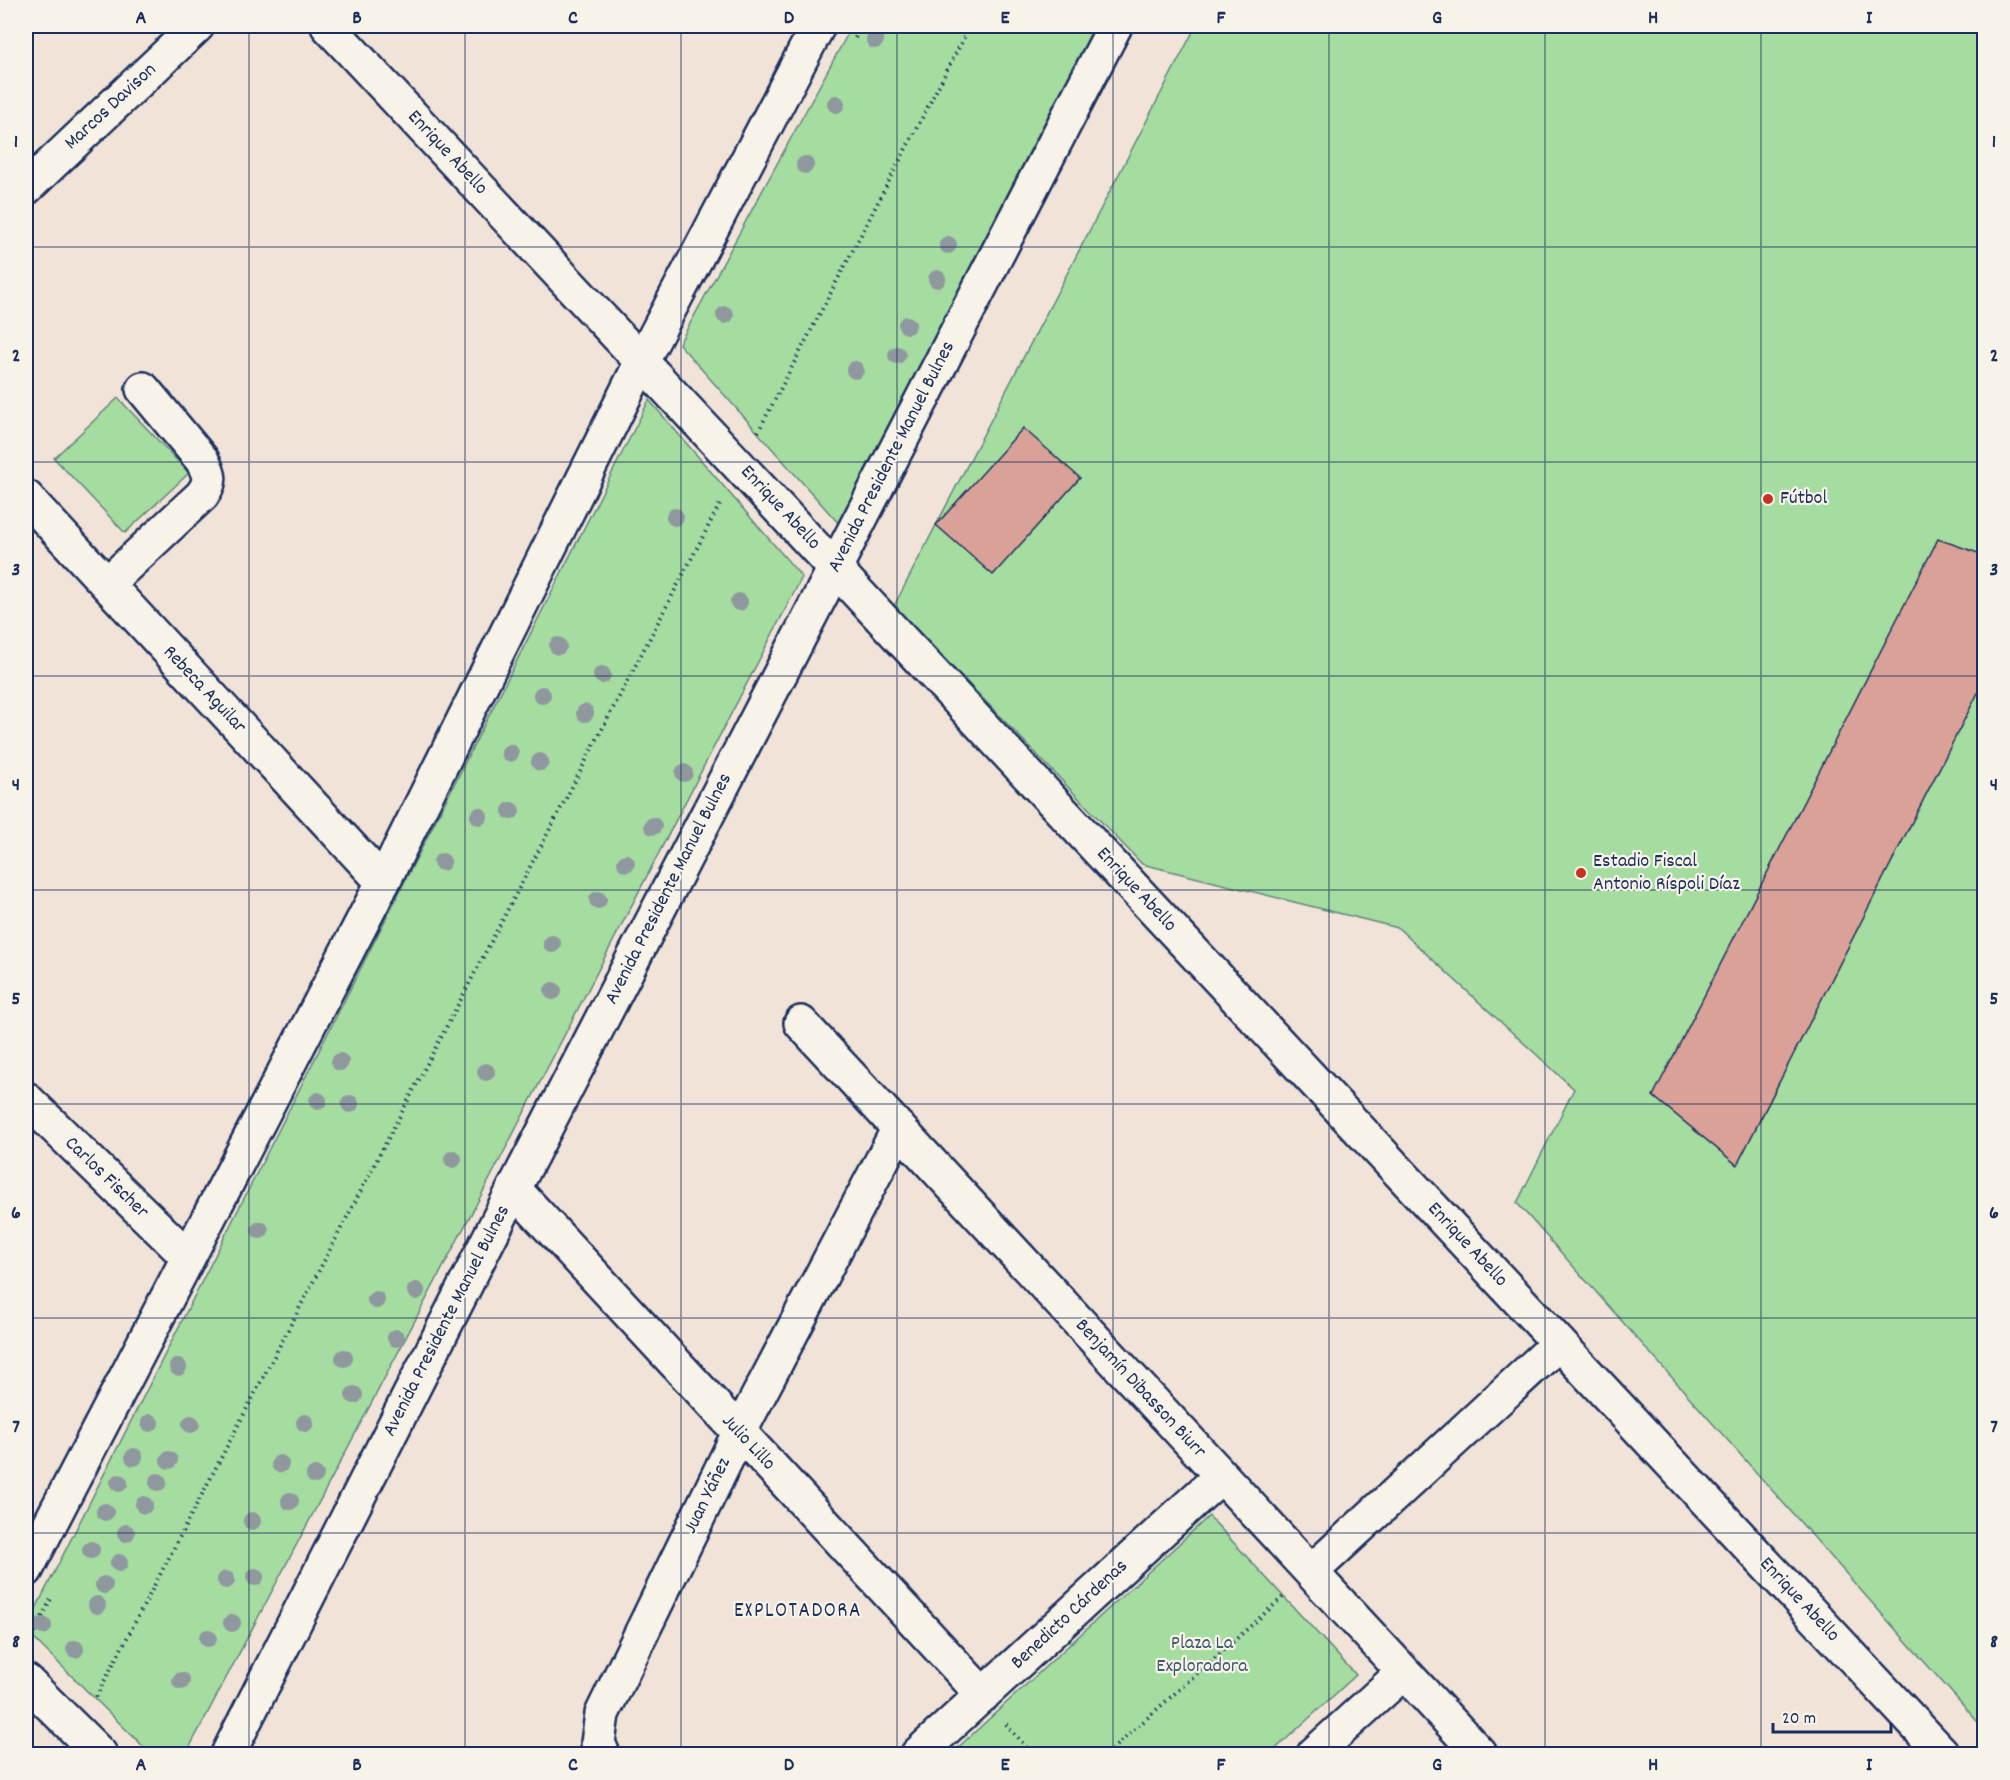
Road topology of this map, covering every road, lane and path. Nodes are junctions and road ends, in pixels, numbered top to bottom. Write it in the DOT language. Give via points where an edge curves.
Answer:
graph roads {
  1 [pos="197,26"];
  2 [pos="328,26"];
  3 [pos="818,26"];
  4 [pos="970,26"];
  5 [pos="1115,26"];
  6 [pos="26,188"];
  7 [pos="642,361"];
  8 [pos="143,389"];
  9 [pos="740,466"];
  10 [pos="26,497"];
  11 [pos="835,568"];
  12 [pos="106,584"];
  13 [pos="383,882"];
  14 [pos="801,1023"];
  15 [pos="26,1099"];
  16 [pos="899,1128"];
  17 [pos="514,1190"];
  18 [pos="187,1256"];
  19 [pos="1559,1343"];
  20 [pos="739,1433"];
  21 [pos="1221,1476"];
  22 [pos="26,1570"];
  23 [pos="1311,1572"];
  24 [pos="1404,1672"];
  25 [pos="26,1681"];
  26 [pos="983,1695"];
  27 [pos="89,1744"];
  28 [pos="600,1749"];
  29 [pos="228,1755"];
  30 [pos="918,1755"];
  31 [pos="1107,1755"];
  32 [pos="1314,1755"];
  33 [pos="1480,1755"];
  34 [pos="1943,1755"];
  1 -- 6 [label="street, Marcos Davison"];
  2 -- 7 [label="street, Enrique Abello"];
  3 -- 7 [label="street"];
  4 -- 9 [label="path"];
  5 -- 11 [label="street, Avenida Presidente Manuel Bulnes"];
  7 -- 9 [label="street, Enrique Abello"];
  7 -- 13 [label="street"];
  8 -- 12 [label="street" via="202,460 209,472 209,486"];
  9 -- 11 [label="street, Enrique Abello"];
  9 -- 27 [label="path"];
  10 -- 12 [label="street, Rebeca Aguilar"];
  11 -- 17 [label="street, Avenida Presidente Manuel Bulnes"];
  11 -- 19 [label="street, Enrique Abello"];
  12 -- 13 [label="street, Rebeca Aguilar"];
  13 -- 18 [label="street"];
  14 -- 16 [label="street, Benjamín Dibasson Biurr"];
  15 -- 18 [label="street, Carlos Fischer"];
  16 -- 20 [label="street, Juan Yáñez"];
  16 -- 21 [label="street, Benjamín Dibasson Biurr"];
  17 -- 20 [label="street, Julio Lillo"];
  17 -- 29 [label="street, Avenida Presidente Manuel Bulnes"];
  18 -- 22 [label="street"];
  19 -- 23 [label="street"];
  19 -- 34 [label="street, Enrique Abello"];
  20 -- 26 [label="street, Julio Lillo"];
  20 -- 28 [label="street, Juan Yáñez" via="602,1714"];
  21 -- 23 [label="street, Benjamín Dibasson Biurr"];
  21 -- 26 [label="street, Benedicto Cárdenas"];
  23 -- 24 [label="street, Benjamín Dibasson Biurr"];
  23 -- 31 [label="path"];
  24 -- 32 [label="street"];
  24 -- 33 [label="street, Benjamín Dibasson Biurr"];
  25 -- 27 [label="street"];
  26 -- 30 [label="street, Benedicto Cárdenas"];
}
